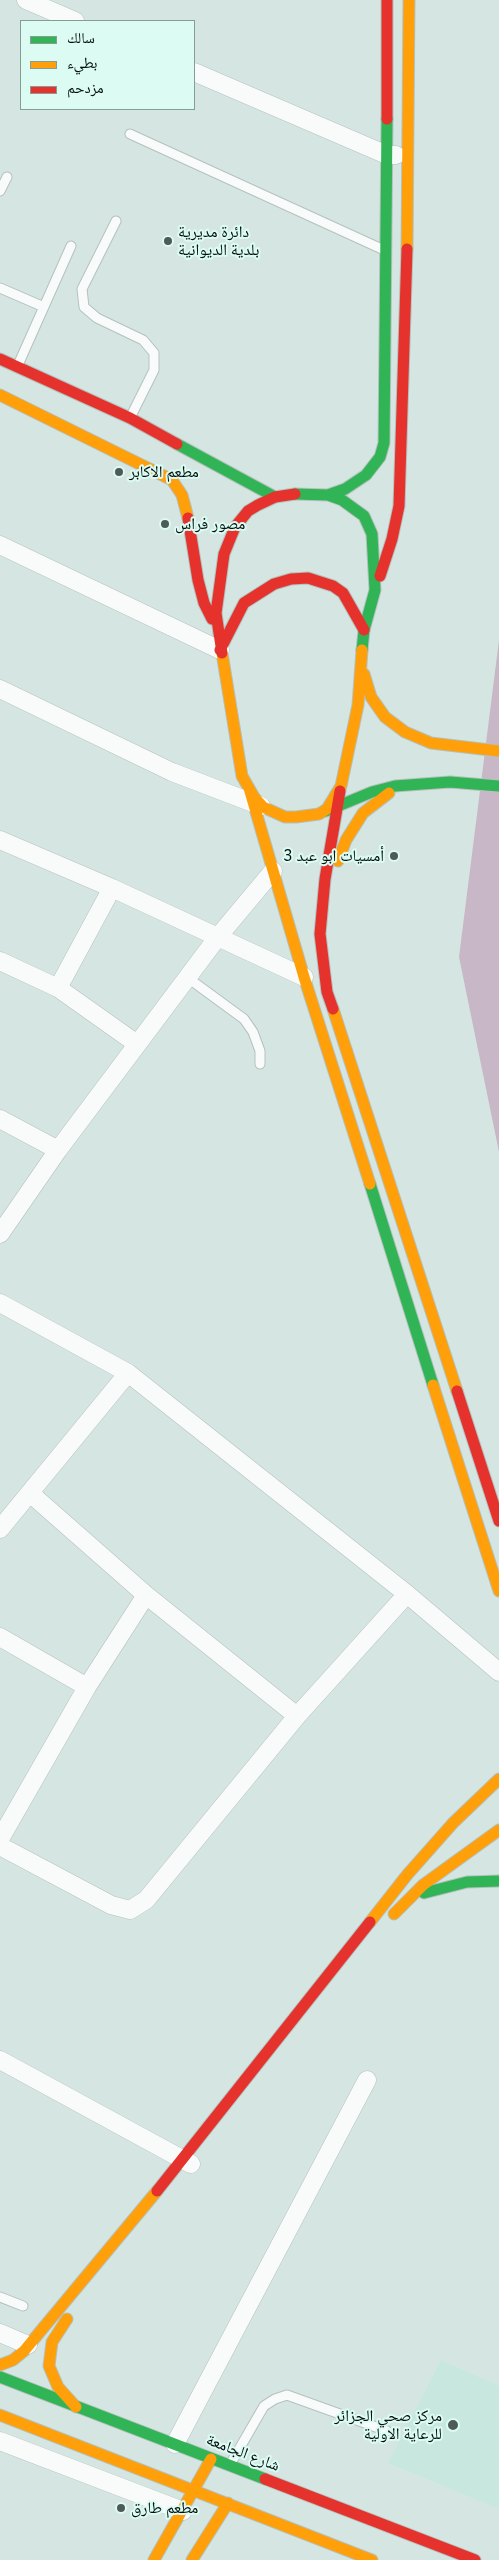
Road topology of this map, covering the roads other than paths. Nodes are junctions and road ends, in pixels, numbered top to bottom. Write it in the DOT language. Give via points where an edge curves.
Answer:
graph roads {
  1 [pos="26,0"];
  2 [pos="387,0"];
  3 [pos="408,0"];
  4 [pos="73,20"];
  5 [pos="195,72"];
  6 [pos="130,134"];
  7 [pos="387,155"];
  8 [pos="408,155"];
  9 [pos="7,177"];
  10 [pos="0,191"];
  11 [pos="116,221"];
  12 [pos="71,246"];
  13 [pos="387,251"];
  14 [pos="0,288"];
  15 [pos="44,308"];
  16 [pos="0,359"];
  17 [pos="17,367"];
  18 [pos="0,395"];
  19 [pos="130,418"];
  20 [pos="328,494"];
  21 [pos="275,497"];
  22 [pos="0,545"];
  23 [pos="375,590"];
  24 [pos="364,630"];
  25 [pos="217,631"];
  26 [pos="220,650"];
  27 [pos="362,653"];
  28 [pos="0,689"];
  29 [pos="499,751"];
  30 [pos="404,785"];
  31 [pos="341,786"];
  32 [pos="499,786"];
  33 [pos="255,800"];
  34 [pos="338,806"];
  35 [pos="319,814"];
  36 [pos="0,840"];
  37 [pos="273,870"];
  38 [pos="112,888"];
  39 [pos="320,934"];
  40 [pos="217,938"];
  41 [pos="2,965"];
  42 [pos="304,977"];
  43 [pos="188,978"];
  44 [pos="58,988"];
  45 [pos="137,1044"];
  46 [pos="260,1064"];
  47 [pos="0,1119"];
  48 [pos="58,1150"];
  49 [pos="0,1234"];
  50 [pos="0,1303"];
  51 [pos="128,1372"];
  52 [pos="31,1494"];
  53 [pos="499,1521"];
  54 [pos="0,1529"];
  55 [pos="499,1591"];
  56 [pos="407,1594"];
  57 [pos="146,1595"];
  58 [pos="0,1637"];
  59 [pos="499,1672"];
  60 [pos="87,1687"];
  61 [pos="296,1716"];
  62 [pos="499,1779"];
  63 [pos="499,1830"];
  64 [pos="0,1839"];
  65 [pos="0,1846"];
  66 [pos="499,1881"];
  67 [pos="407,1899"];
  68 [pos="387,1922"];
  69 [pos="277,2058"];
  70 [pos="0,2060"];
  71 [pos="368,2080"];
  72 [pos="188,2162"];
  73 [pos="102,2276"];
  74 [pos="0,2296"];
  75 [pos="23,2306"];
  76 [pos="72,2314"];
  77 [pos="0,2333"];
  78 [pos="28,2345"];
  79 [pos="0,2365"];
  80 [pos="0,2377"];
  81 [pos="76,2407"];
  82 [pos="0,2415"];
  83 [pos="387,2431"];
  84 [pos="152,2437"];
  85 [pos="0,2442"];
  86 [pos="175,2444"];
  87 [pos="211,2458"];
  88 [pos="230,2465"];
  89 [pos="132,2466"];
  90 [pos="194,2489"];
  91 [pos="228,2503"];
  92 [pos="183,2511"];
  93 [pos="154,2560"];
  94 [pos="192,2560"];
  95 [pos="372,2560"];
  96 [pos="475,2560"];
  1 -- 4 [label="street"];
  2 -- 7 [label="main road"];
  3 -- 8 [label="main road"];
  5 -- 7 [label="street"];
  6 -- 13 [label="lane"];
  7 -- 8 [label="street"];
  7 -- 13 [label="main road"];
  8 -- 23 [label="main road" via="399,506"];
  9 -- 10 [label="lane"];
  11 -- 19 [label="lane" via="82,288 84,308 97,318 143,340 154,353 154,370"];
  12 -- 15 [label="lane"];
  13 -- 20 [label="main road" via="384,443 380,457 366,475 345,489"];
  14 -- 15 [label="lane"];
  15 -- 17 [label="lane"];
  16 -- 17 [label="main road"];
  17 -- 19 [label="main road"];
  18 -- 25 [label="main road" via="172,480 182,495 204,604"];
  19 -- 21 [label="main road"];
  20 -- 21 [label="main road"];
  20 -- 23 [label="main road" via="354,507 369,524"];
  21 -- 25 [label="main road" via="248,511 228,539 216,600"];
  22 -- 26 [label="street"];
  23 -- 24 [label="main road"];
  24 -- 26 [label="main road" via="343,592 308,578 291,579 274,584 244,603"];
  24 -- 27 [label="main road"];
  25 -- 26 [label="main road"];
  26 -- 33 [label="main road" via="239,763"];
  27 -- 29 [label="main road" via="364,676 371,697 385,717 405,732 431,743"];
  27 -- 31 [label="main road" via="358,705"];
  28 -- 33 [label="street" via="172,772"];
  30 -- 32 [label="main road" via="450,782"];
  30 -- 34 [label="main road" via="372,792"];
  30 -- 39 [label="main road" via="379,798 346,840 331,879"];
  31 -- 34 [label="main road"];
  31 -- 35 [label="main road" via="327,809"];
  33 -- 35 [label="main road" via="285,816"];
  33 -- 37 [label="main road"];
  34 -- 35 [label="main road"];
  34 -- 39 [label="main road" via="325,879"];
  36 -- 38 [label="street"];
  37 -- 40 [label="street"];
  37 -- 42 [label="main road"];
  38 -- 40 [label="street"];
  38 -- 44 [label="street"];
  39 -- 53 [label="main road" via="328,992"];
  40 -- 42 [label="street"];
  40 -- 43 [label="street"];
  41 -- 44 [label="street"];
  42 -- 55 [label="main road"];
  43 -- 45 [label="street"];
  43 -- 46 [label="lane" via="244,1019 260,1050"];
  44 -- 45 [label="street"];
  45 -- 48 [label="street"];
  47 -- 48 [label="street"];
  48 -- 49 [label="street"];
  50 -- 51 [label="street"];
  51 -- 52 [label="street"];
  51 -- 56 [label="street"];
  52 -- 54 [label="street"];
  52 -- 57 [label="street"];
  56 -- 59 [label="street"];
  56 -- 61 [label="street"];
  57 -- 60 [label="street"];
  57 -- 61 [label="street"];
  58 -- 60 [label="street"];
  60 -- 64 [label="street"];
  61 -- 65 [label="street" via="146,1900 130,1910 111,1905"];
  62 -- 72 [label="main road" via="453,1823 407,1875"];
  63 -- 67 [label="main road"];
  66 -- 67 [label="main road" via="451,1885"];
  67 -- 68 [label="main road"];
  69 -- 72 [label="main road"];
  70 -- 72 [label="street"];
  71 -- 86 [label="street"];
  72 -- 73 [label="main road"];
  72 -- 78 [label="main road"];
  74 -- 75 [label="lane"];
  76 -- 81 [label="main road" via="55,2335 48,2358 54,2381"];
  77 -- 78 [label="street"];
  78 -- 79 [label="main road" via="13,2360"];
  80 -- 81 [label="main road, شارع الجامعة"];
  81 -- 84 [label="main road, شارع الجامعة"];
  82 -- 89 [label="main road"];
  83 -- 88 [label="lane" via="287,2395 264,2406"];
  84 -- 86 [label="main road, شارع الجامعة"];
  84 -- 89 [label="main road" via="154,2455 140,2466"];
  85 -- 92 [label="street"];
  86 -- 87 [label="main road, شارع الجامعة"];
  87 -- 88 [label="main road, شارع الجامعة"];
  87 -- 90 [label="main road"];
  88 -- 96 [label="main road, شارع الجامعة"];
  89 -- 90 [label="main road"];
  90 -- 91 [label="main road"];
  90 -- 92 [label="main road"];
  91 -- 94 [label="main road"];
  91 -- 95 [label="main road"];
  92 -- 93 [label="main road"];
}
